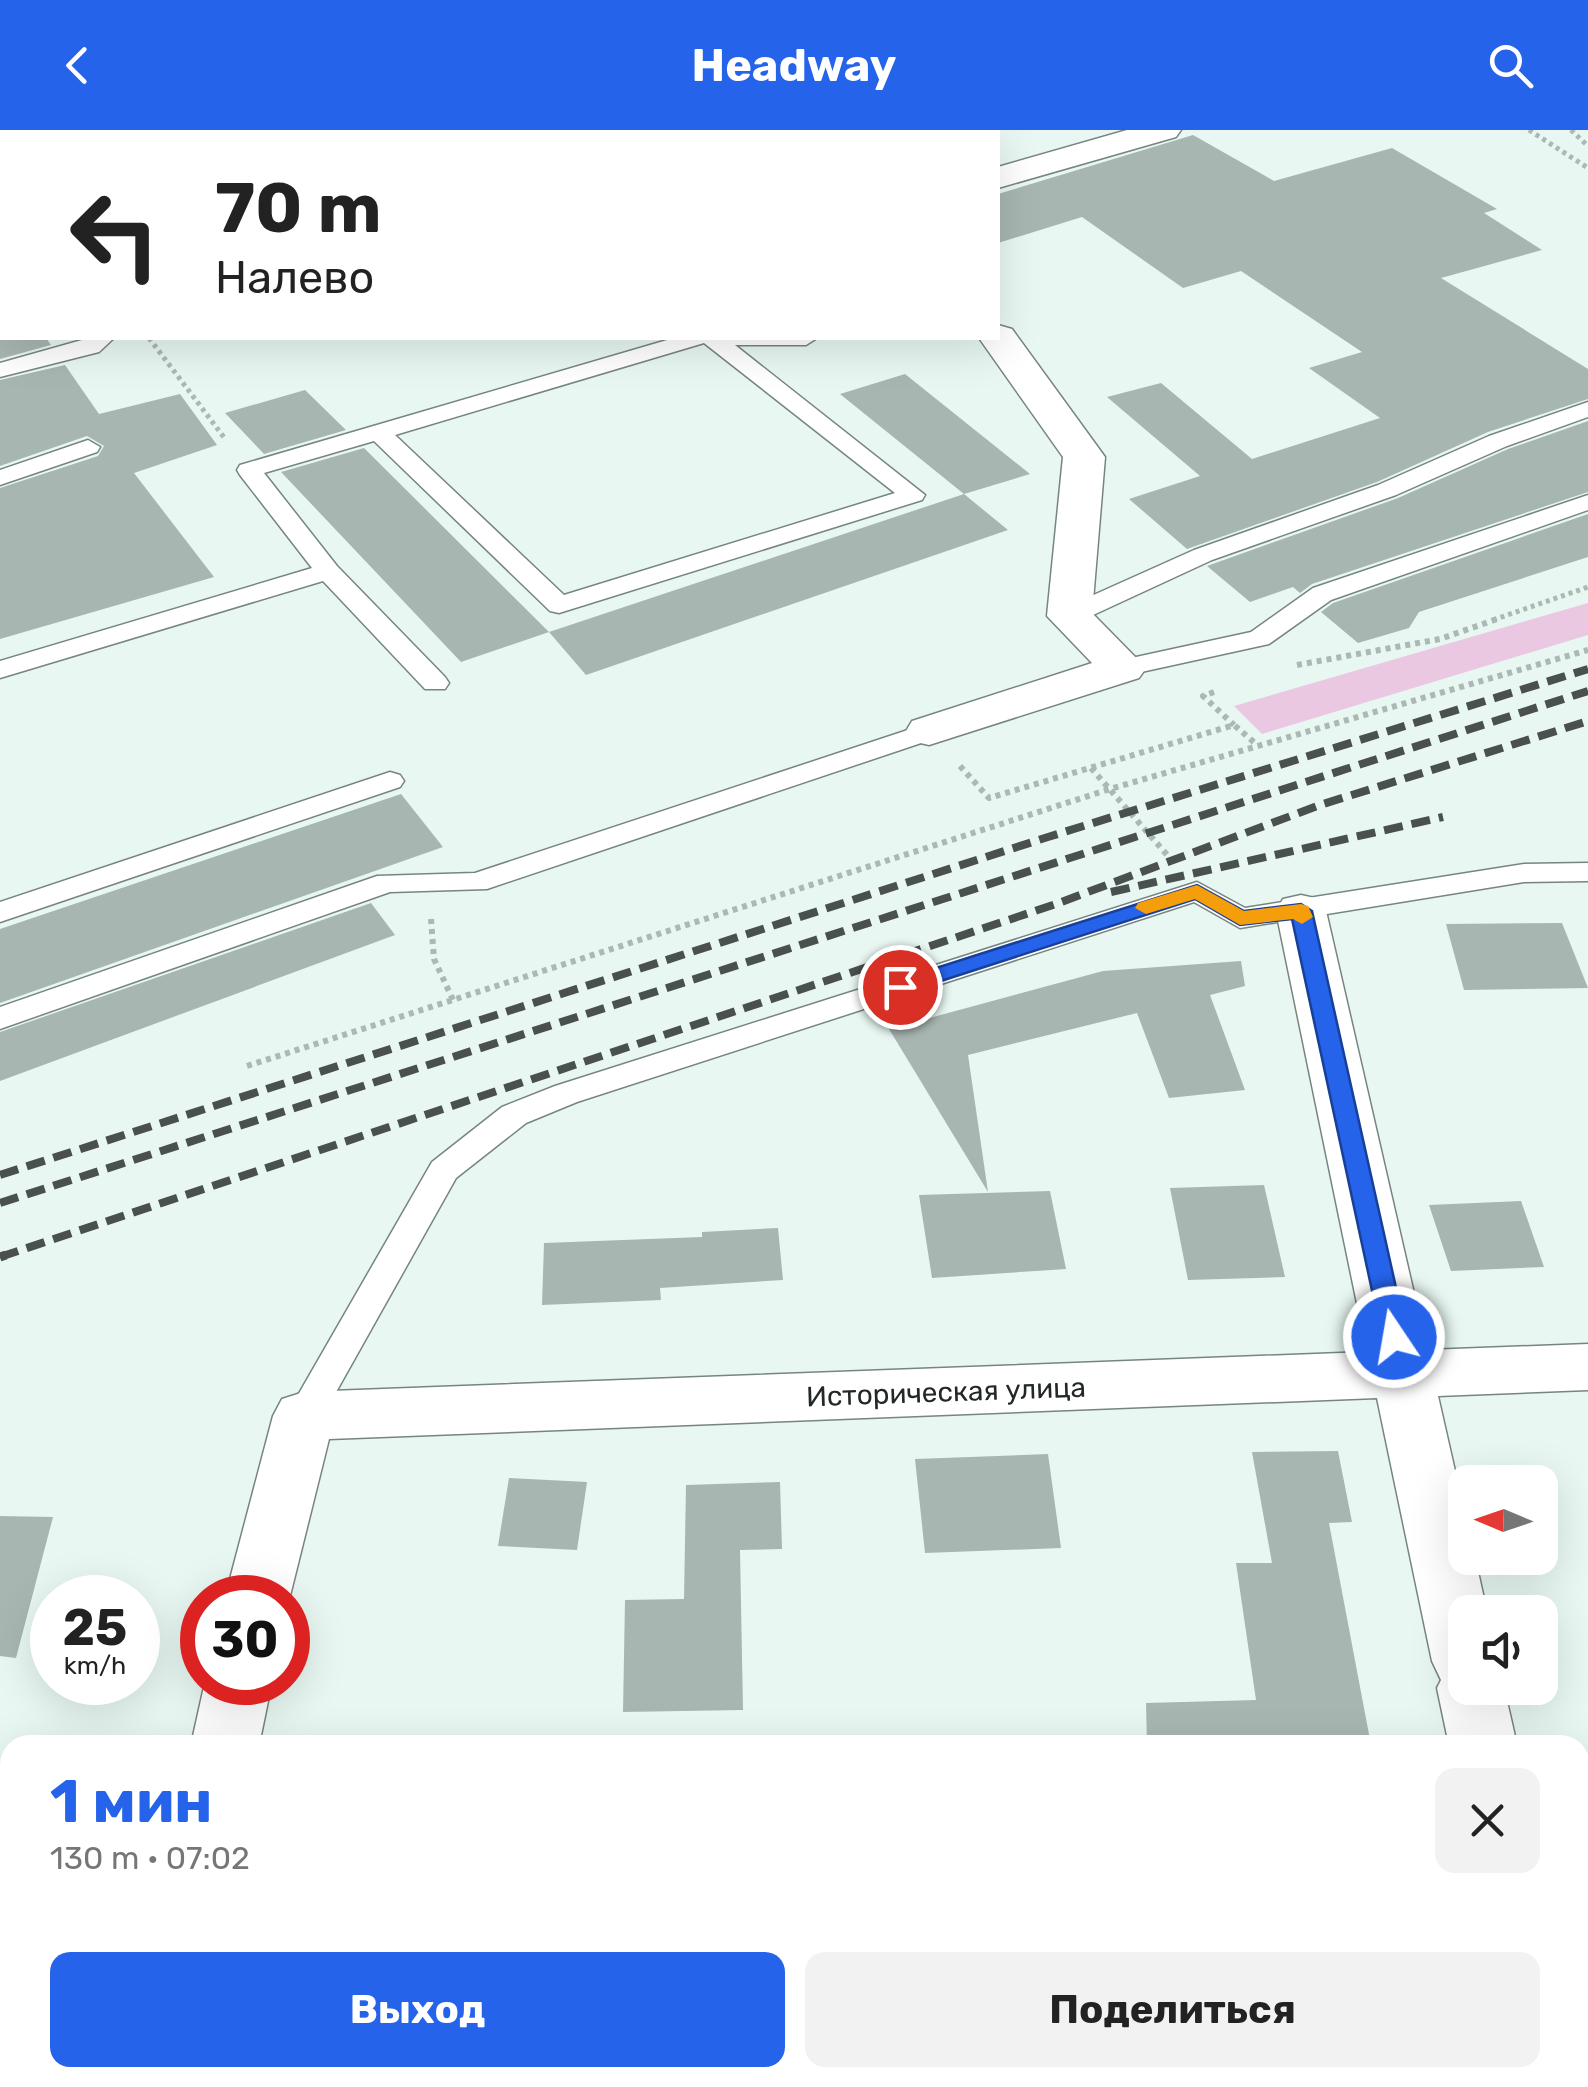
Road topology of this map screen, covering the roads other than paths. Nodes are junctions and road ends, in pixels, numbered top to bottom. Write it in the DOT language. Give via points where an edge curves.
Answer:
graph roads {
  1 [pos="1164,130"];
  2 [pos="1000,177"];
  3 [pos="100,340"];
  4 [pos="689,340"];
  5 [pos="715,340"];
  6 [pos="1000,340"];
  7 [pos="0,370"];
  8 [pos="1588,409"];
  9 [pos="378,432"];
  10 [pos="88,447"];
  11 [pos="0,478"];
  12 [pos="1588,502"];
  13 [pos="328,571"];
  14 [pos="1069,616"];
  15 [pos="1123,668"];
  16 [pos="0,670"];
  17 [pos="435,683"];
  18 [pos="943,747"];
  19 [pos="390,781"];
  20 [pos="1588,872"];
  21 [pos="1301,911"];
  22 [pos="0,912"];
  23 [pos="0,1018"];
  24 [pos="1588,1367"];
  25 [pos="1403,1375"];
  26 [pos="304,1416"];
  27 [pos="264,1575"];
  28 [pos="1451,1595"];
  29 [pos="234,1705"];
  30 [pos="1475,1705"];
  31 [pos="227,1735"];
  32 [pos="1481,1735"];
  1 -- 2 [label="street" via="1042,158"];
  3 -- 7 [label="lane"];
  4 -- 9 [label="lane"];
  5 -- 9 [label="lane" via="913,495 559,605"];
  6 -- 14 [label="street" via="1084,456"];
  8 -- 14 [label="lane" via="1203,555"];
  9 -- 13 [label="lane" via="249,470"];
  10 -- 11 [label="lane"];
  12 -- 15 [label="lane" via="1322,594 1260,638"];
  13 -- 16 [label="lane"];
  13 -- 17 [label="lane"];
  14 -- 15 [label="street"];
  15 -- 18 [label="street"];
  18 -- 23 [label="lane" via="477,882 387,883"];
  19 -- 22 [label="lane"];
  20 -- 21 [label="lane" via="1524,872"];
  21 -- 25 [label="street"];
  21 -- 26 [label="lane" via="1240,918 1197,891 514,1115 444,1170"];
  24 -- 25 [label="street, Историческая улица"];
  25 -- 26 [label="street, Историческая улица"];
  25 -- 28 [label="street"];
  26 -- 27 [label="street"];
  29 -- 31 [label="street"];
  30 -- 32 [label="street"];
}
